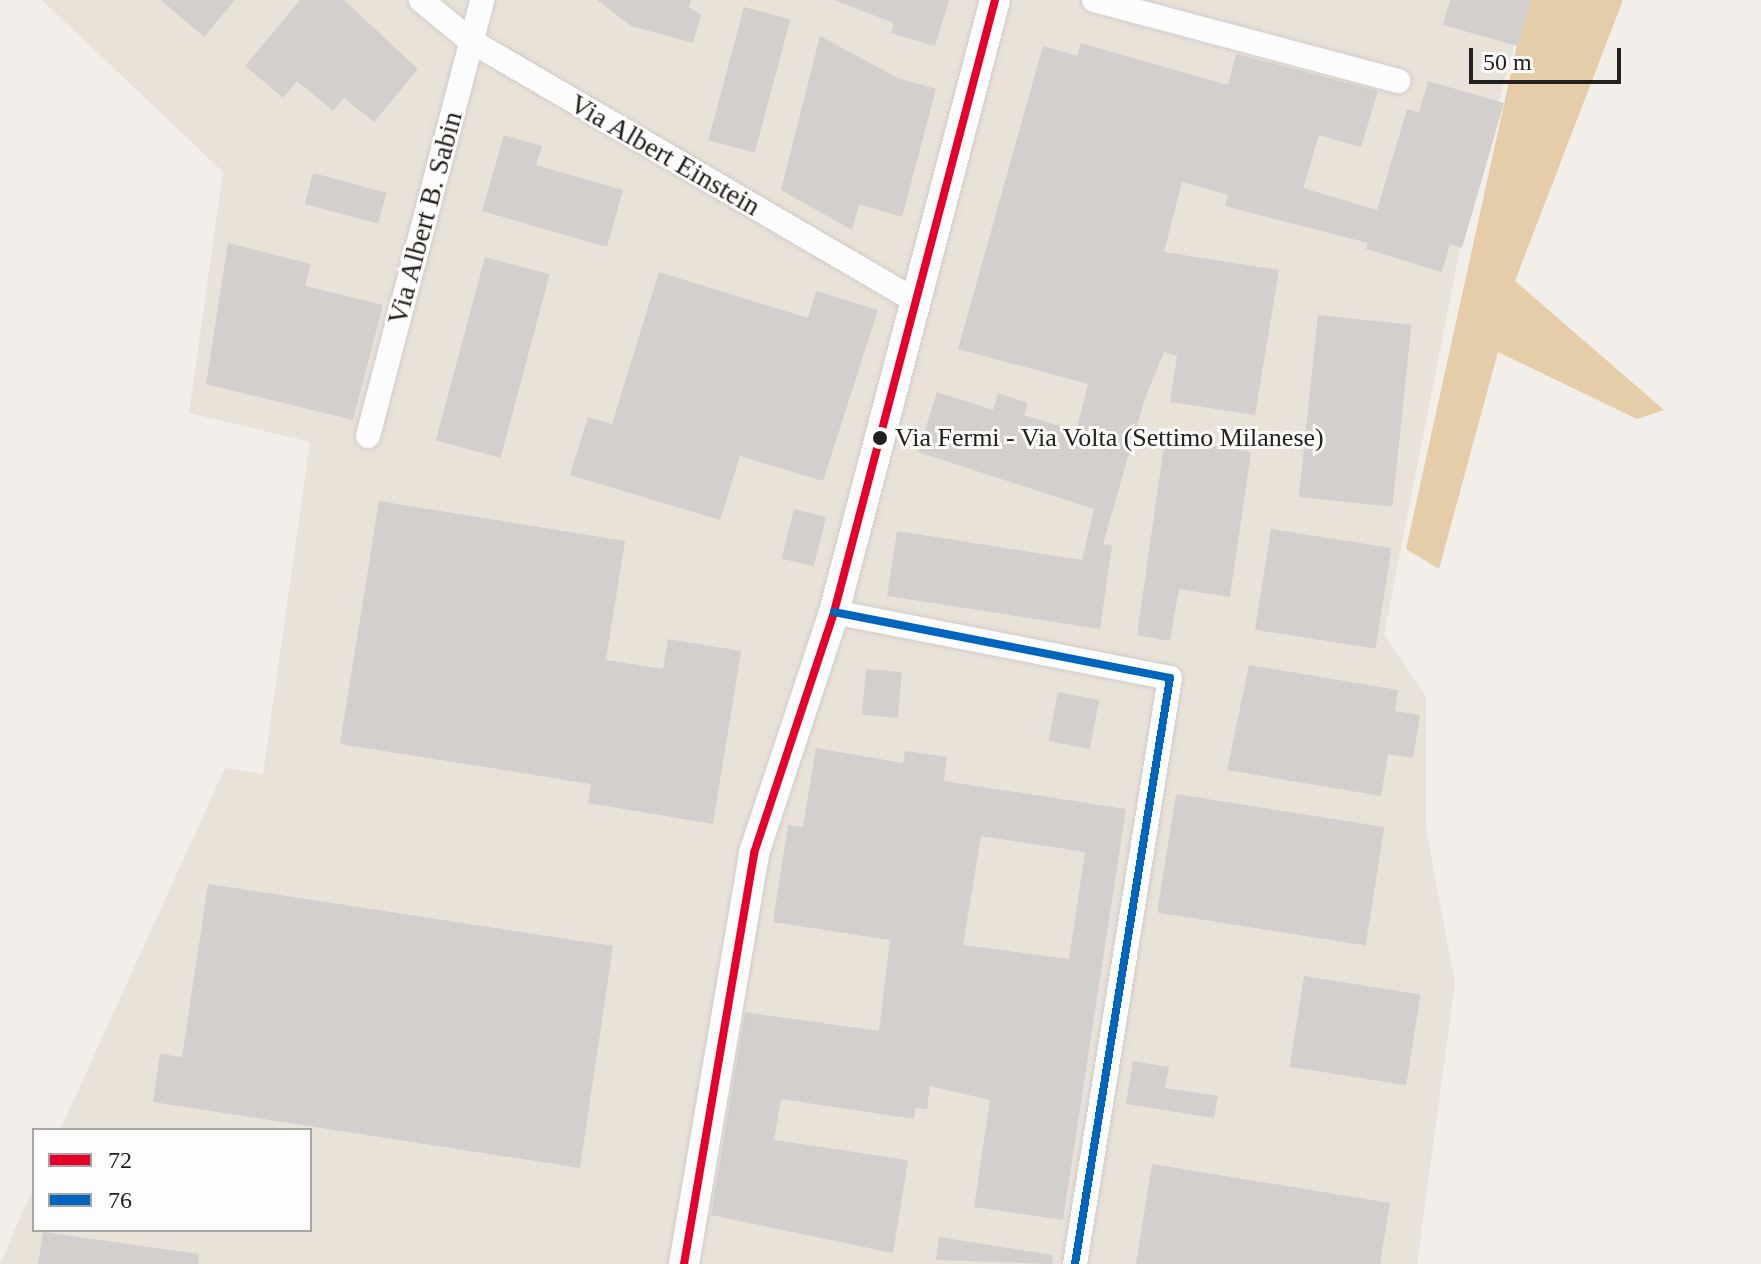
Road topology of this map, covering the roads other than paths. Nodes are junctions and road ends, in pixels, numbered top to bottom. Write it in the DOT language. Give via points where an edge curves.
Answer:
graph roads {
  1 [pos="421,0"];
  2 [pos="482,0"];
  3 [pos="995,0"];
  4 [pos="1094,0"];
  5 [pos="471,41"];
  6 [pos="1398,81"];
  7 [pos="916,301"];
  8 [pos="368,436"];
  9 [pos="834,612"];
  10 [pos="684,1264"];
  11 [pos="1075,1264"];
  1 -- 5 [label="street, Via Albert Einstein"];
  2 -- 5 [label="street, Via Albert B. Sabin"];
  3 -- 7 [label="street"];
  4 -- 6 [label="street"];
  5 -- 7 [label="street, Via Albert Einstein"];
  5 -- 8 [label="street, Via Albert B. Sabin"];
  7 -- 9 [label="street"];
  9 -- 10 [label="street" via="754,853"];
  9 -- 11 [label="street" via="1170,678"];
}
